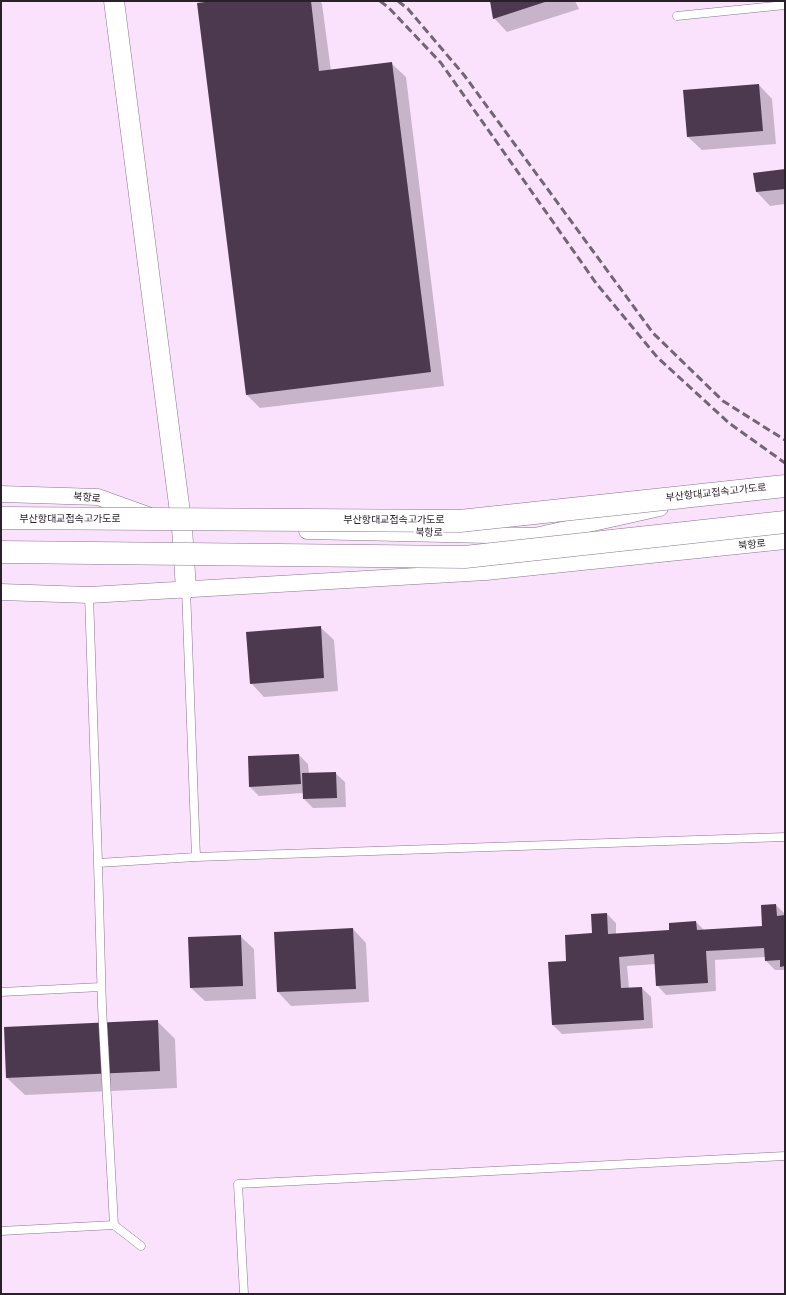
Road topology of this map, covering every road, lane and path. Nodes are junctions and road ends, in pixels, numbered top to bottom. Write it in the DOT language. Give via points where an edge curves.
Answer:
graph roads {
  1 [pos="114,1"];
  2 [pos="785,5"];
  3 [pos="677,16"];
  4 [pos="785,480"];
  5 [pos="785,486"];
  6 [pos="1,494"];
  7 [pos="1,518"];
  8 [pos="785,522"];
  9 [pos="182,528"];
  10 [pos="785,541"];
  11 [pos="1,552"];
  12 [pos="186,589"];
  13 [pos="1,592"];
  14 [pos="89,595"];
  15 [pos="785,837"];
  16 [pos="196,857"];
  17 [pos="98,863"];
  18 [pos="101,987"];
  19 [pos="1,992"];
  20 [pos="785,1156"];
  21 [pos="114,1225"];
  22 [pos="1,1231"];
  23 [pos="141,1246"];
  24 [pos="244,1294"];
  1 -- 9 [label="street"];
  2 -- 3 [label="lane"];
  4 -- 9 [label="street, 북항로" via="535,536"];
  5 -- 7 [label="highway, 부산항대교접속고가도로, bridge" via="460,521"];
  6 -- 9 [label="street, 북항로" via="98,496"];
  8 -- 11 [label="highway, bridge" via="465,557"];
  9 -- 12 [label="street"];
  10 -- 12 [label="street, 북항로" via="486,572"];
  12 -- 14 [label="street, 북항로"];
  12 -- 16 [label="lane"];
  13 -- 14 [label="street, 북항로"];
  14 -- 17 [label="lane"];
  15 -- 16 [label="lane"];
  16 -- 17 [label="lane"];
  17 -- 18 [label="lane"];
  18 -- 19 [label="lane"];
  18 -- 21 [label="lane"];
  20 -- 24 [label="lane" via="238,1184"];
  21 -- 22 [label="lane"];
  21 -- 23 [label="lane"];
}
